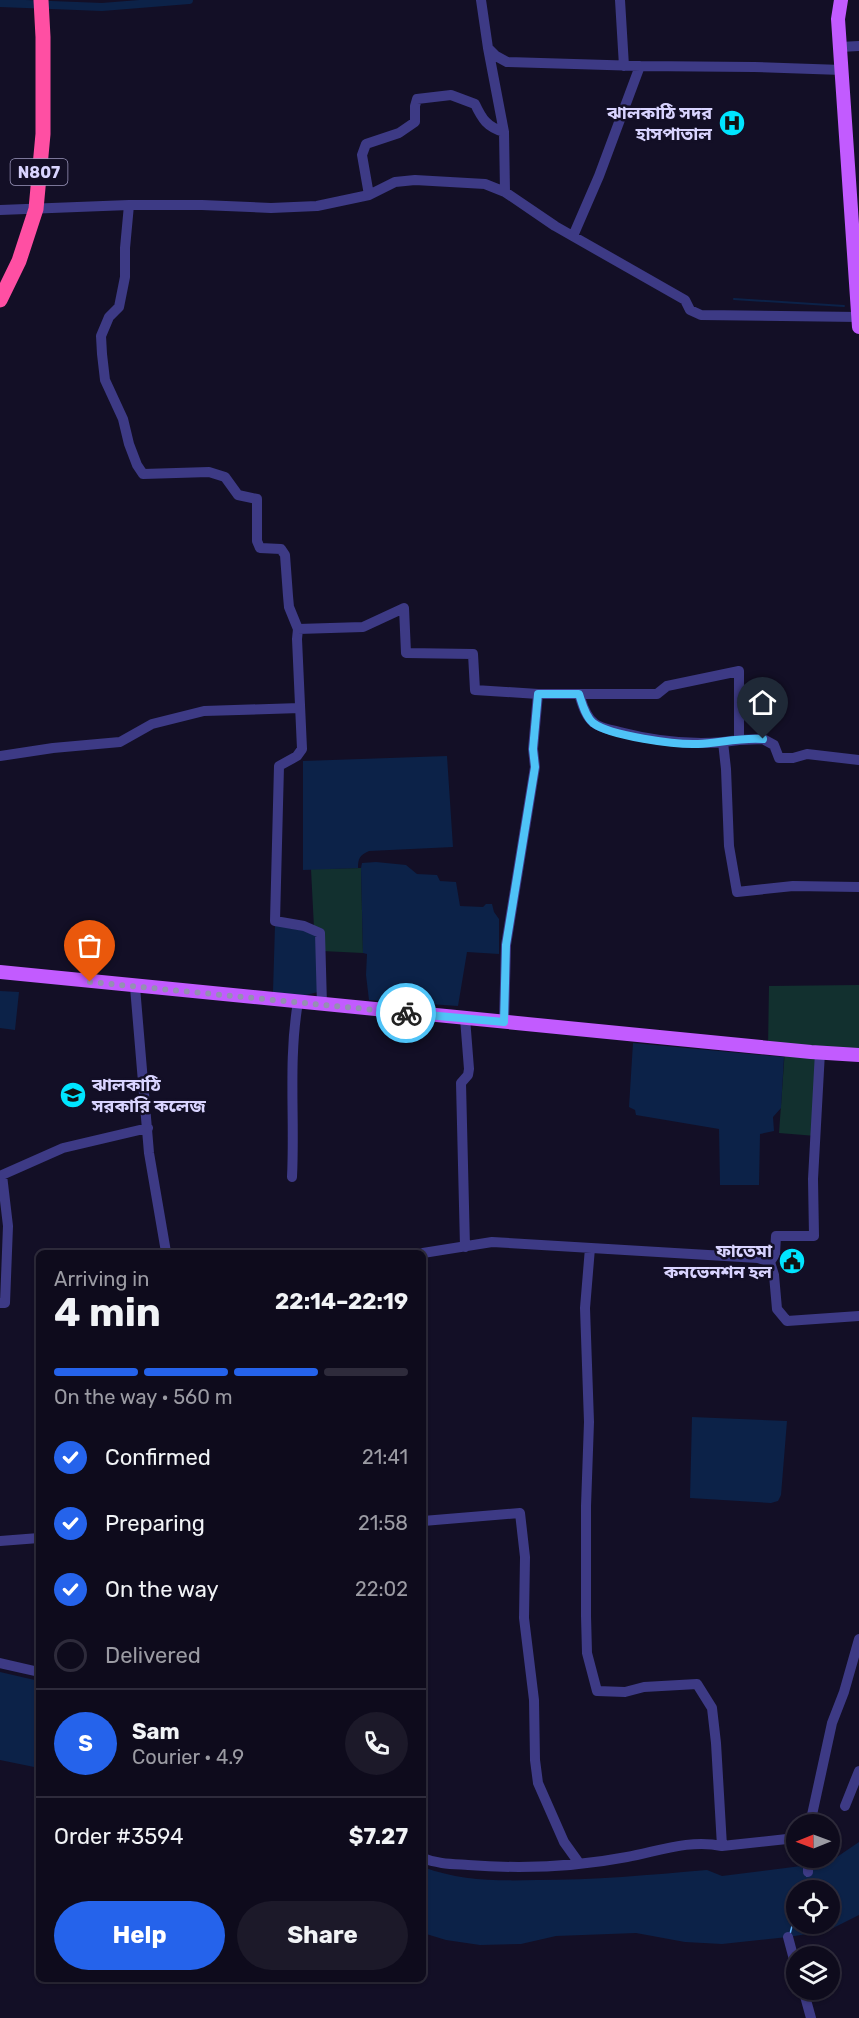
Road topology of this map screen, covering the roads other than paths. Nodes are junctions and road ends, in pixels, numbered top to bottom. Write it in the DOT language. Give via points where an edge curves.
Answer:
graph roads {
  1 [pos="41,0"];
  2 [pos="481,0"];
  3 [pos="620,0"];
  4 [pos="841,0"];
  5 [pos="840,46"];
  6 [pos="859,46"];
  7 [pos="488,48"];
  8 [pos="624,66"];
  9 [pos="640,66"];
  10 [pos="842,70"];
  11 [pos="504,132"];
  12 [pos="504,192"];
  13 [pos="369,195"];
  14 [pos="129,205"];
  15 [pos="36,209"];
  16 [pos="0,210"];
  17 [pos="573,236"];
  18 [pos="0,300"];
  19 [pos="859,320"];
  20 [pos="298,629"];
  21 [pos="538,694"];
  22 [pos="579,694"];
  23 [pos="300,708"];
  24 [pos="739,740"];
  25 [pos="723,742"];
  26 [pos="0,756"];
  27 [pos="859,760"];
  28 [pos="859,887"];
  29 [pos="0,972"];
  30 [pos="135,987"];
  31 [pos="298,1002"];
  32 [pos="322,1005"];
  33 [pos="465,1018"];
  34 [pos="504,1022"];
  35 [pos="820,1052"];
  36 [pos="859,1055"];
  37 [pos="147,1128"];
  38 [pos="292,1177"];
  39 [pos="465,1247"];
  40 [pos="590,1248"];
  41 [pos="166,1250"];
  42 [pos="426,1253"];
  43 [pos="770,1262"];
  44 [pos="0,1303"];
  45 [pos="859,1316"];
  46 [pos="426,1521"];
  47 [pos="36,1538"];
  48 [pos="0,1540"];
  49 [pos="859,1639"];
  50 [pos="859,1644"];
  51 [pos="0,1662"];
  52 [pos="36,1671"];
  53 [pos="859,1771"];
  54 [pos="845,1806"];
  55 [pos="812,1814"];
  56 [pos="786,1839"];
  57 [pos="722,1846"];
  58 [pos="426,1859"];
  59 [pos="579,1863"];
  60 [pos="808,1868"];
  61 [pos="808,1872"];
  62 [pos="788,1937"];
  63 [pos="790,1946"];
  64 [pos="806,2000"];
  65 [pos="811,2018"];
  1 -- 15 [label="highway, N807" via="43,134"];
  2 -- 7 [label="street"];
  3 -- 8 [label="street"];
  4 -- 5 [label="main road"];
  5 -- 6 [label="street"];
  5 -- 10 [label="main road"];
  7 -- 8 [label="street" via="507,62"];
  7 -- 11 [label="street"];
  8 -- 9 [label="street"];
  9 -- 10 [label="street"];
  9 -- 17 [label="street"];
  10 -- 19 [label="main road"];
  11 -- 12 [label="street"];
  11 -- 13 [label="street" via="483,120 475,104 451,95 417,99 415,122 399,133 366,144 363,155"];
  12 -- 13 [label="street" via="485,184 415,180 395,182"];
  12 -- 17 [label="street"];
  13 -- 14 [label="street" via="317,206 271,208"];
  14 -- 15 [label="street"];
  14 -- 20 [label="street" via="125,277 119,306 101,336 105,380 123,419 137,465 143,474 209,472 225,477 238,495 257,499 257,541 260,548 281,549 285,555 289,607"];
  15 -- 16 [label="street"];
  15 -- 18 [label="highway, N807" via="19,261"];
  17 -- 19 [label="street" via="685,300 690,310 701,315"];
  20 -- 21 [label="street" via="363,627 404,608 406,653 472,654 474,690"];
  20 -- 23 [label="street"];
  21 -- 22 [label="street"];
  21 -- 34 [label="street" via="535,767 506,945"];
  22 -- 24 [label="street" via="657,694 667,686 739,671"];
  22 -- 25 [label="street" via="593,723 609,730 669,743"];
  23 -- 26 [label="street" via="204,711 152,724 120,742"];
  23 -- 32 [label="street" via="302,749 279,766 275,921 320,933"];
  24 -- 25 [label="street"];
  24 -- 27 [label="street" via="763,739 774,745 779,758 807,754"];
  25 -- 28 [label="street" via="729,846 737,892 793,886"];
  29 -- 30 [label="main road"];
  30 -- 31 [label="main road"];
  30 -- 37 [label="street"];
  31 -- 32 [label="main road"];
  31 -- 38 [label="street" via="291,1083"];
  32 -- 33 [label="main road"];
  33 -- 34 [label="main road"];
  33 -- 39 [label="street" via="469,1069 461,1083"];
  34 -- 35 [label="main road"];
  35 -- 36 [label="main road"];
  35 -- 43 [label="street" via="814,1236 776,1236 775,1254"];
  37 -- 41 [label="street"];
  37 -- 44 [label="street" via="63,1148 2,1174 8,1243 5,1303"];
  39 -- 40 [label="street" via="492,1242"];
  39 -- 42 [label="street"];
  40 -- 43 [label="street" via="758,1258"];
  40 -- 57 [label="street" via="585,1308 589,1422 587,1653 597,1691 697,1684 712,1708"];
  43 -- 45 [label="street" via="777,1309 787,1321"];
  46 -- 59 [label="street" via="520,1513 538,1783 564,1842"];
  47 -- 48 [label="street"];
  49 -- 50 [label="street"];
  50 -- 55 [label="street" via="832,1722"];
  51 -- 52 [label="street"];
  53 -- 54 [label="street"];
  56 -- 57 [label="street"];
  57 -- 59 [label="street" via="710,1843 665,1847"];
  58 -- 59 [label="street" via="503,1868"];
  60 -- 61 [label="street"];
  62 -- 63 [label="street"];
  64 -- 65 [label="street"];
}
